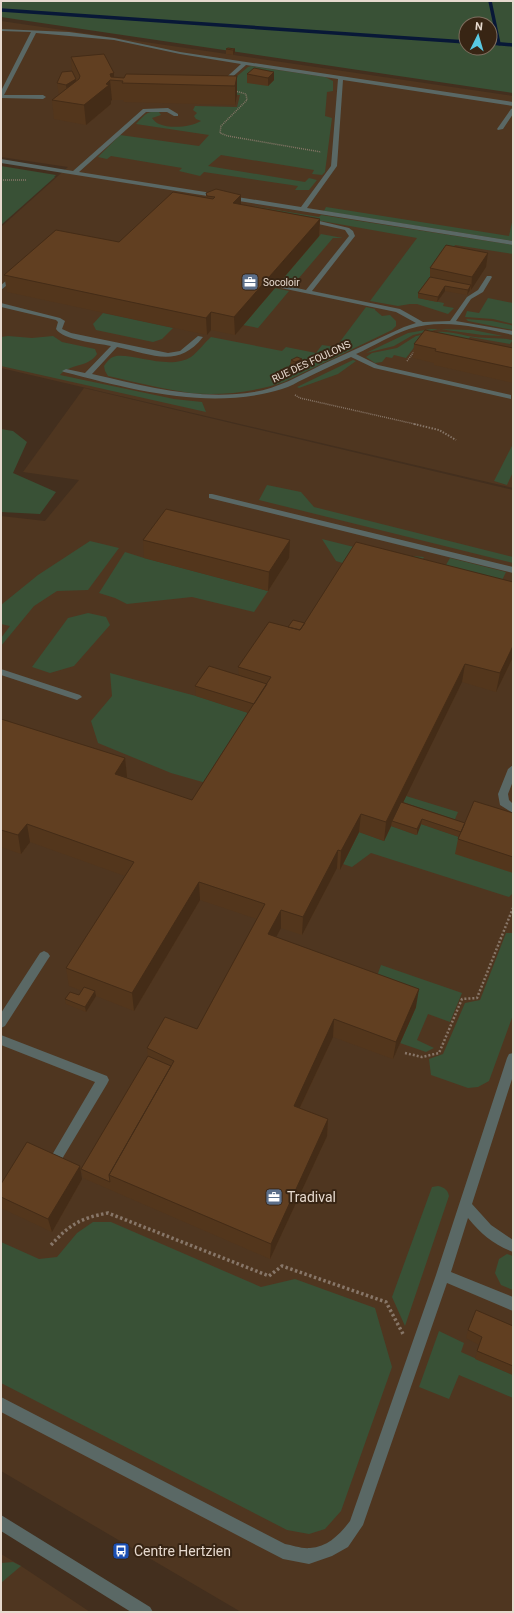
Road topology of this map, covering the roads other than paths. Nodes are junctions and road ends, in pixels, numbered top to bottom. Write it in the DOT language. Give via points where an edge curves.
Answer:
graph roads {
  1 [pos="1,30"];
  2 [pos="34,31"];
  3 [pos="245,63"];
  4 [pos="341,78"];
  5 [pos="217,89"];
  6 [pos="1,96"];
  7 [pos="43,97"];
  8 [pos="513,104"];
  9 [pos="513,110"];
  10 [pos="176,115"];
  11 [pos="500,130"];
  12 [pos="1,161"];
  13 [pos="75,172"];
  14 [pos="303,209"];
  15 [pos="296,218"];
  16 [pos="513,243"];
  17 [pos="23,269"];
  18 [pos="489,277"];
  19 [pos="283,287"];
  20 [pos="1,288"];
  21 [pos="308,292"];
  22 [pos="1,305"];
  23 [pos="452,322"];
  24 [pos="420,323"];
  25 [pos="513,333"];
  26 [pos="200,337"];
  27 [pos="116,344"];
  28 [pos="351,354"];
  29 [pos="66,370"];
  30 [pos="87,375"];
  31 [pos="508,397"];
  32 [pos="212,496"];
  33 [pos="513,570"];
  34 [pos="1,672"];
  35 [pos="77,698"];
  36 [pos="513,768"];
  37 [pos="513,809"];
  38 [pos="44,956"];
  39 [pos="1,1023"];
  40 [pos="1,1040"];
  41 [pos="513,1058"];
  42 [pos="58,1154"];
  43 [pos="465,1205"];
  44 [pos="513,1246"];
  45 [pos="443,1275"];
  46 [pos="513,1304"];
  47 [pos="1,1404"];
  48 [pos="1,1522"];
  49 [pos="145,1612"];
  1 -- 2 [label="street"];
  2 -- 3 [label="street" via="76,34 156,46 180,53"];
  2 -- 6 [label="street"];
  3 -- 4 [label="street"];
  3 -- 5 [label="street"];
  4 -- 8 [label="street"];
  4 -- 14 [label="street" via="334,166"];
  6 -- 7 [label="street"];
  9 -- 11 [label="street"];
  10 -- 13 [label="street" via="168,110 145,110"];
  12 -- 13 [label="street"];
  13 -- 14 [label="street"];
  14 -- 16 [label="street"];
  15 -- 21 [label="street" via="347,229 352,236"];
  17 -- 20 [label="street"];
  18 -- 23 [label="street" via="481,292 469,298"];
  19 -- 21 [label="street"];
  21 -- 24 [label="street" via="398,310"];
  22 -- 27 [label="street" via="58,319 62,321 59,329 61,332 69,335"];
  23 -- 24 [label="street, RUE DES FOULONS"];
  23 -- 25 [label="street, RUE DES FOULONS"];
  24 -- 28 [label="street, RUE DES FOULONS"];
  26 -- 27 [label="street" via="185,352 173,355"];
  27 -- 30 [label="street"];
  28 -- 30 [label="street, RUE DES FOULONS" via="281,387 249,396 190,396"];
  28 -- 31 [label="street" via="376,367"];
  29 -- 30 [label="street, RUE DES FOULONS"];
  32 -- 33 [label="street"];
  34 -- 35 [label="street"];
  36 -- 37 [label="street" via="503,794 504,802"];
  38 -- 39 [label="street"];
  40 -- 42 [label="street" via="103,1080"];
  41 -- 43 [label="street"];
  43 -- 44 [label="street" via="486,1230"];
  43 -- 45 [label="street"];
  45 -- 46 [label="street"];
  45 -- 47 [label="street" via="356,1525 343,1542 327,1551 309,1556 283,1551"];
  48 -- 49 [label="street"];
}
